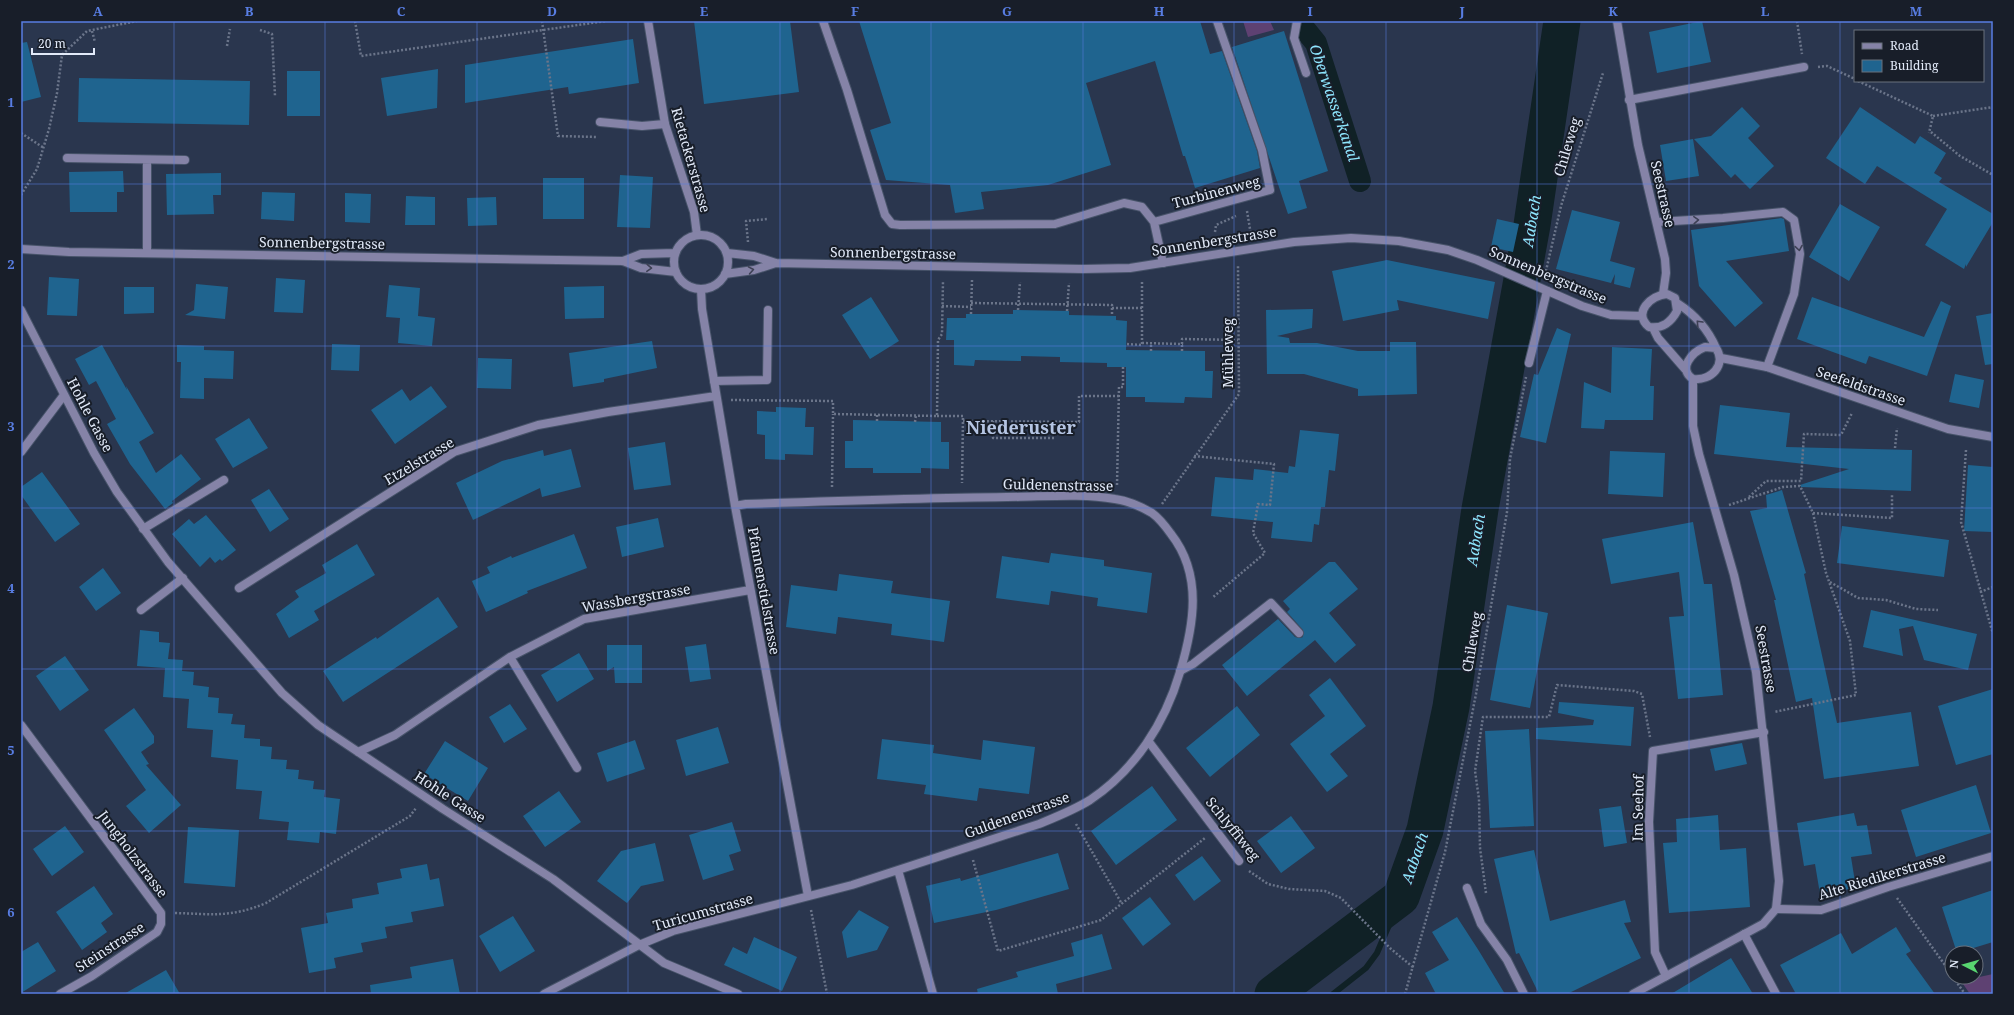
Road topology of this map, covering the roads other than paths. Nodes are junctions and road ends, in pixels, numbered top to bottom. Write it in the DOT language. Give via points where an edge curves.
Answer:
graph roads {
  1 [pos="648,21"];
  2 [pos="823,21"];
  3 [pos="1217,21"];
  4 [pos="1297,21"];
  5 [pos="1617,21"];
  6 [pos="1804,67"];
  7 [pos="1306,73"];
  8 [pos="1630,100"];
  9 [pos="600,122"];
  10 [pos="666,124"];
  11 [pos="67,158"];
  12 [pos="147,160"];
  13 [pos="185,160"];
  14 [pos="1154,222"];
  15 [pos="1657,222"];
  16 [pos="696,235"];
  17 [pos="21,249"];
  18 [pos="147,253"];
  19 [pos="675,253"];
  20 [pos="727,253"];
  21 [pos="623,261"];
  22 [pos="776,263"];
  23 [pos="1163,263"];
  24 [pos="676,272"];
  25 [pos="725,274"];
  26 [pos="701,289"];
  27 [pos="1547,291"];
  28 [pos="1663,294"];
  29 [pos="1677,303"];
  30 [pos="21,310"];
  31 [pos="768,310"];
  32 [pos="1642,316"];
  33 [pos="1652,328"];
  34 [pos="1716,348"];
  35 [pos="1721,358"];
  36 [pos="1529,363"];
  37 [pos="1767,368"];
  38 [pos="1685,369"];
  39 [pos="1693,379"];
  40 [pos="714,381"];
  41 [pos="64,395"];
  42 [pos="716,396"];
  43 [pos="1993,437"];
  44 [pos="21,452"];
  45 [pos="224,480"];
  46 [pos="735,506"];
  47 [pos="143,529"];
  48 [pos="183,578"];
  49 [pos="239,588"];
  50 [pos="750,590"];
  51 [pos="140,610"];
  52 [pos="1299,634"];
  53 [pos="510,657"];
  54 [pos="1180,671"];
  55 [pos="21,724"];
  56 [pos="1764,732"];
  57 [pos="1149,742"];
  58 [pos="358,752"];
  59 [pos="577,768"];
  60 [pos="1993,856"];
  61 [pos="1239,861"];
  62 [pos="898,870"];
  63 [pos="1467,888"];
  64 [pos="808,896"];
  65 [pos="1776,908"];
  66 [pos="161,913"];
  67 [pos="1744,934"];
  68 [pos="639,945"];
  69 [pos="1666,976"];
  70 [pos="60,994"];
  71 [pos="544,994"];
  72 [pos="738,994"];
  73 [pos="933,994"];
  74 [pos="1524,994"];
  75 [pos="1633,994"];
  76 [pos="1776,994"];
  1 -- 10 [label="street, Rietackerstrasse"];
  2 -- 14 [label="street" via="885,215 892,224 1055,224 1124,202 1142,207"];
  3 -- 14 [label="street, Turbinenweg" via="1262,150 1270,190"];
  4 -- 7 [label="street" via="1294,38"];
  5 -- 8 [label="street, Seestrasse"];
  6 -- 8 [label="street"];
  8 -- 15 [label="street, Seestrasse"];
  9 -- 10 [label="street" via="642,126"];
  10 -- 16 [label="street, Rietackerstrasse" via="694,212"];
  11 -- 12 [label="street"];
  12 -- 13 [label="street"];
  12 -- 18 [label="street"];
  14 -- 23 [label="street"];
  15 -- 28 [label="street, Seestrasse" via="1666,273"];
  15 -- 37 [label="street, one-way" via="1783,212 1794,220 1800,254 1794,294"];
  16 -- 19 [label="street" via="684,241"];
  16 -- 20 [label="street" via="718,240"];
  17 -- 18 [label="street, Sonnenbergstrasse"];
  18 -- 21 [label="street, Sonnenbergstrasse"];
  19 -- 21 [label="street, Sonnenbergstrasse" via="641,254"];
  19 -- 24 [label="street"];
  20 -- 22 [label="street, Sonnenbergstrasse" via="754,256"];
  20 -- 25 [label="street" via="728,264"];
  21 -- 24 [label="street, Sonnenbergstrasse, one-way" via="641,268"];
  22 -- 23 [label="street, Sonnenbergstrasse" via="1070,269"];
  25 -- 22 [label="street, Sonnenbergstrasse, one-way" via="754,270"];
  23 -- 27 [label="street, Sonnenbergstrasse" via="1287,242 1351,238 1399,241 1448,250"];
  24 -- 26 [label="street" via="690,287"];
  25 -- 26 [label="street" via="711,287"];
  26 -- 40 [label="street, Pfannenstielstrasse"];
  27 -- 32 [label="street, Sonnenbergstrasse" via="1611,315"];
  27 -- 36 [label="street"];
  28 -- 29 [label="street" via="1672,296"];
  28 -- 32 [label="street" via="1648,302"];
  29 -- 33 [label="street" via="1677,310 1670,321"];
  34 -- 29 [label="street, one-way" via="1711,335"];
  30 -- 41 [label="street, Hohle Gasse"];
  31 -- 40 [label="street" via="767,380"];
  32 -- 33 [label="street" via="1646,325"];
  33 -- 38 [label="street"];
  34 -- 35 [label="street"];
  34 -- 38 [label="street" via="1705,347 1696,352 1690,357"];
  35 -- 37 [label="street, Seefeldstrasse"];
  35 -- 39 [label="street" via="1716,370 1708,378"];
  37 -- 43 [label="street, Seefeldstrasse" via="1948,429"];
  38 -- 39 [label="street"];
  39 -- 56 [label="street, Seestrasse" via="1693,426 1738,588 1756,672"];
  40 -- 42 [label="street, Pfannenstielstrasse"];
  41 -- 44 [label="street"];
  41 -- 47 [label="street, Hohle Gasse" via="94,453"];
  42 -- 46 [label="street, Pfannenstielstrasse"];
  42 -- 49 [label="street, Etzelstrasse" via="538,425 454,452"];
  45 -- 47 [label="street"];
  46 -- 50 [label="street, Pfannenstielstrasse"];
  46 -- 54 [label="street, Guldenenstrasse" via="962,497 1099,497 1135,504 1154,515 1178,543 1192,578 1192,617"];
  47 -- 48 [label="street, Hohle Gasse"];
  48 -- 51 [label="street"];
  48 -- 58 [label="street, Hohle Gasse" via="282,693 318,725"];
  50 -- 53 [label="street, Wassbergstrasse" via="584,619"];
  50 -- 64 [label="street, Pfannenstielstrasse"];
  52 -- 54 [label="street" via="1270,603 1193,664"];
  53 -- 58 [label="street, Wassbergstrasse" via="395,735"];
  53 -- 59 [label="street"];
  54 -- 57 [label="street, Guldenenstrasse" via="1172,696"];
  55 -- 66 [label="street, Jungholzstrasse"];
  56 -- 65 [label="street, Seestrasse" via="1780,881"];
  56 -- 69 [label="street, Im Seehof" via="1652,751 1649,822 1655,952"];
  57 -- 61 [label="street, Schlyffiweg"];
  57 -- 62 [label="street, Guldenenstrasse" via="1112,783 1069,812"];
  58 -- 68 [label="street, Hohle Gasse" via="553,879"];
  60 -- 65 [label="street, Alte Riedikerstrasse" via="1821,910"];
  62 -- 64 [label="street, Guldenenstrasse"];
  62 -- 73 [label="street"];
  63 -- 74 [label="street" via="1481,924 1507,960"];
  64 -- 68 [label="street, Turicumstrasse" via="673,931"];
  65 -- 67 [label="street" via="1763,924"];
  66 -- 70 [label="street, Steinstrasse" via="162,924 157,932 92,976"];
  67 -- 69 [label="street"];
  67 -- 76 [label="street"];
  68 -- 71 [label="street, Turicumstrasse"];
  68 -- 72 [label="street, Hohle Gasse" via="664,963"];
  69 -- 75 [label="street"];
}
